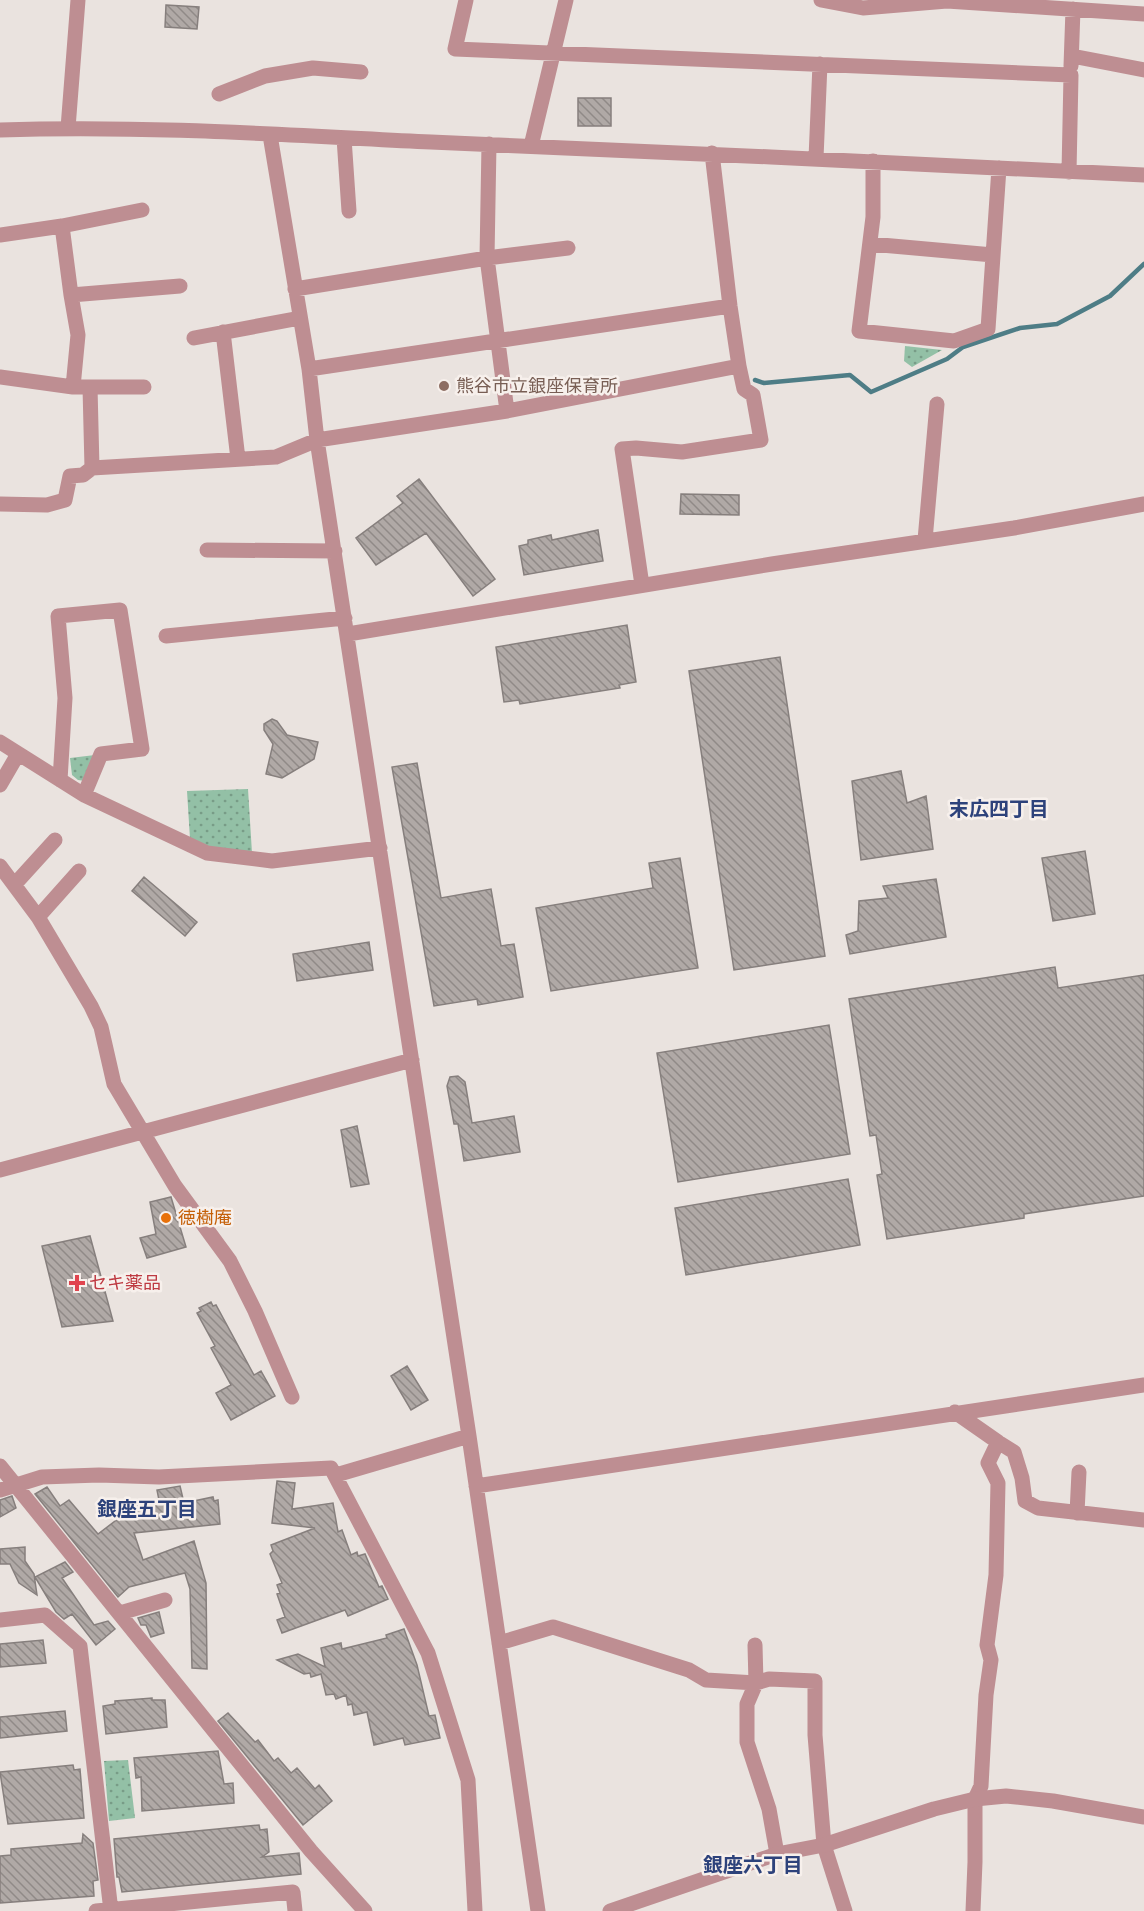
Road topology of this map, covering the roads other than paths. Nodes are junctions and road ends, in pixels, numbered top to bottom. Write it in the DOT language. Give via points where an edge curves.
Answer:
graph roads {
  1 [pos="78,0"];
  2 [pos="465,0"];
  3 [pos="566,0"];
  4 [pos="827,1"];
  5 [pos="1001,2"];
  6 [pos="1073,9"];
  7 [pos="1144,14"];
  8 [pos="552,53"];
  9 [pos="1072,56"];
  10 [pos="820,64"];
  11 [pos="1144,70"];
  12 [pos="361,72"];
  13 [pos="1071,75"];
  14 [pos="219,94"];
  15 [pos="68,128"];
  16 [pos="0,130"];
  17 [pos="270,135"];
  18 [pos="344,138"];
  19 [pos="489,144"];
  20 [pos="531,146"];
  21 [pos="712,153"];
  22 [pos="816,158"];
  23 [pos="873,161"];
  24 [pos="999,168"];
  25 [pos="1069,172"];
  26 [pos="1144,175"];
  27 [pos="142,210"];
  28 [pos="349,211"];
  29 [pos="63,226"];
  30 [pos="0,235"];
  31 [pos="870,244"];
  32 [pos="568,248"];
  33 [pos="993,255"];
  34 [pos="487,258"];
  35 [pos="180,286"];
  36 [pos="295,289"];
  37 [pos="71,295"];
  38 [pos="730,306"];
  39 [pos="300,318"];
  40 [pos="223,332"];
  41 [pos="194,338"];
  42 [pos="497,340"];
  43 [pos="739,366"];
  44 [pos="309,369"];
  45 [pos="0,377"];
  46 [pos="74,387"];
  47 [pos="90,387"];
  48 [pos="144,387"];
  49 [pos="937,404"];
  50 [pos="507,411"];
  51 [pos="317,440"];
  52 [pos="238,459"];
  53 [pos="92,468"];
  54 [pos="0,504"];
  55 [pos="1144,504"];
  56 [pos="925,540"];
  57 [pos="207,550"];
  58 [pos="335,551"];
  59 [pos="642,585"];
  60 [pos="345,618"];
  61 [pos="348,634"];
  62 [pos="166,636"];
  63 [pos="0,742"];
  64 [pos="18,754"];
  65 [pos="60,780"];
  66 [pos="0,785"];
  67 [pos="84,795"];
  68 [pos="55,840"];
  69 [pos="380,848"];
  70 [pos="0,866"];
  71 [pos="79,871"];
  72 [pos="15,884"];
  73 [pos="38,917"];
  74 [pos="412,1060"];
  75 [pos="141,1131"];
  76 [pos="0,1170"];
  77 [pos="1144,1385"];
  78 [pos="292,1397"];
  79 [pos="955,1412"];
  80 [pos="469,1436"];
  81 [pos="998,1442"];
  82 [pos="0,1466"];
  83 [pos="1079,1472"];
  84 [pos="336,1475"];
  85 [pos="16,1485"];
  86 [pos="476,1486"];
  87 [pos="0,1490"];
  88 [pos="1077,1513"];
  89 [pos="1144,1520"];
  90 [pos="165,1600"];
  91 [pos="120,1613"];
  92 [pos="0,1620"];
  93 [pos="499,1643"];
  94 [pos="755,1645"];
  95 [pos="756,1683"];
  96 [pos="975,1799"];
  97 [pos="1144,1817"];
  98 [pos="824,1845"];
  99 [pos="777,1854"];
  100 [pos="649,1905"];
  101 [pos="106,1910"];
  102 [pos="295,1911"];
  103 [pos="364,1911"];
  104 [pos="475,1911"];
  105 [pos="538,1911"];
  106 [pos="610,1911"];
  107 [pos="845,1911"];
  108 [pos="972,1911"];
  1 -- 15 [label="street"];
  2 -- 8 [label="street" via="455,49"];
  3 -- 8 [label="street"];
  4 -- 5 [label="street" via="863,8 947,1"];
  5 -- 6 [label="street"];
  6 -- 7 [label="street"];
  6 -- 9 [label="street"];
  8 -- 10 [label="street"];
  8 -- 20 [label="street"];
  9 -- 11 [label="street"];
  9 -- 13 [label="street"];
  10 -- 13 [label="street"];
  10 -- 22 [label="street"];
  12 -- 14 [label="street" via="313,68 264,76"];
  13 -- 25 [label="street"];
  15 -- 16 [label="street"];
  15 -- 17 [label="street"];
  17 -- 18 [label="street"];
  17 -- 36 [label="street"];
  18 -- 19 [label="street"];
  18 -- 28 [label="street"];
  19 -- 20 [label="street"];
  19 -- 34 [label="street"];
  20 -- 21 [label="street"];
  21 -- 22 [label="street"];
  21 -- 38 [label="street"];
  22 -- 23 [label="street"];
  23 -- 24 [label="street"];
  23 -- 31 [label="street"];
  24 -- 25 [label="street"];
  24 -- 33 [label="street"];
  25 -- 26 [label="street"];
  27 -- 29 [label="street"];
  29 -- 30 [label="street"];
  29 -- 37 [label="street"];
  31 -- 33 [label="street"];
  31 -- 33 [label="street" via="859,331 954,341 988,329"];
  32 -- 34 [label="street"];
  34 -- 36 [label="street"];
  34 -- 42 [label="street"];
  35 -- 37 [label="street"];
  36 -- 39 [label="street"];
  37 -- 46 [label="street" via="78,335"];
  38 -- 42 [label="street"];
  38 -- 43 [label="street"];
  39 -- 40 [label="street"];
  39 -- 44 [label="street"];
  40 -- 41 [label="street"];
  40 -- 52 [label="street"];
  42 -- 44 [label="street"];
  42 -- 50 [label="street"];
  43 -- 50 [label="street"];
  43 -- 59 [label="street" via="744,390 753,395 761,440 682,452 622,449"];
  44 -- 51 [label="street"];
  45 -- 46 [label="street"];
  46 -- 47 [label="street"];
  47 -- 48 [label="street"];
  47 -- 53 [label="street"];
  49 -- 56 [label="street"];
  50 -- 51 [label="street"];
  51 -- 52 [label="street" via="276,457"];
  51 -- 58 [label="street"];
  52 -- 53 [label="street"];
  53 -- 54 [label="street" via="83,475 70,476 65,500 47,505"];
  55 -- 56 [label="street"];
  56 -- 59 [label="street"];
  57 -- 58 [label="street"];
  58 -- 60 [label="street"];
  59 -- 61 [label="street"];
  60 -- 61 [label="street"];
  60 -- 62 [label="street"];
  61 -- 69 [label="street"];
  63 -- 64 [label="street"];
  64 -- 65 [label="street"];
  64 -- 66 [label="street"];
  65 -- 67 [label="street"];
  65 -- 67 [label="street" via="65,698 58,616 120,610 142,750 101,754"];
  67 -- 69 [label="street" via="207,853 272,861"];
  68 -- 72 [label="street"];
  69 -- 74 [label="street"];
  70 -- 72 [label="street"];
  71 -- 73 [label="street"];
  72 -- 73 [label="street"];
  73 -- 75 [label="street" via="91,1006 101,1027 114,1083"];
  74 -- 75 [label="street"];
  74 -- 80 [label="street"];
  75 -- 76 [label="street"];
  75 -- 78 [label="street" via="175,1186 230,1261"];
  77 -- 79 [label="street"];
  79 -- 81 [label="street"];
  79 -- 86 [label="street"];
  80 -- 84 [label="street"];
  80 -- 86 [label="street"];
  81 -- 88 [label="street" via="1014,1452 1023,1478 1025,1501 1038,1508"];
  81 -- 96 [label="street" via="987,1463 998,1483 996,1575 987,1645 991,1660 981,1786"];
  82 -- 85 [label="street"];
  83 -- 88 [label="street"];
  84 -- 85 [label="street" via="331,1468 324,1467 159,1477 42,1477"];
  84 -- 104 [label="street" via="428,1653 468,1780"];
  85 -- 87 [label="street"];
  85 -- 91 [label="street"];
  86 -- 93 [label="street"];
  88 -- 89 [label="street"];
  90 -- 91 [label="street"];
  91 -- 103 [label="street"];
  92 -- 101 [label="street" via="45,1616 80,1646"];
  93 -- 95 [label="street" via="553,1627 689,1670 706,1680"];
  93 -- 105 [label="street"];
  94 -- 95 [label="street"];
  95 -- 98 [label="street" via="769,1679 815,1681"];
  95 -- 99 [label="street" via="747,1704 747,1742 769,1809"];
  96 -- 97 [label="street" via="1006,1796 1053,1801"];
  96 -- 98 [label="street"];
  96 -- 108 [label="street"];
  98 -- 99 [label="street"];
  98 -- 107 [label="street"];
  99 -- 100 [label="street"];
  100 -- 106 [label="street"];
  101 -- 102 [label="street" via="292,1892"];
}
